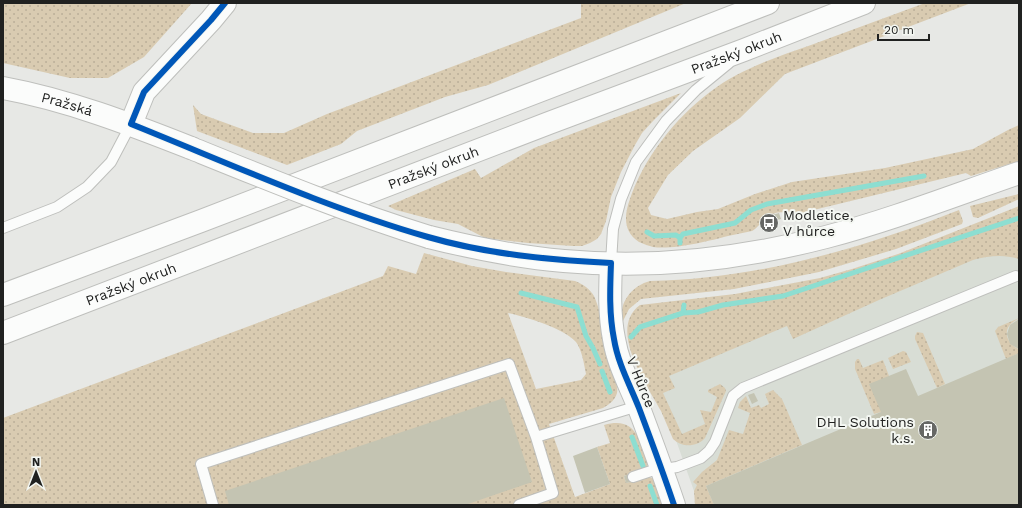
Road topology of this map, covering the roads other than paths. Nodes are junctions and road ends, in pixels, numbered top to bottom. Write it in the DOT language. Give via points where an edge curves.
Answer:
graph roads {
  1 [pos="225,3"];
  2 [pos="768,3"];
  3 [pos="864,3"];
  4 [pos="744,50"];
  5 [pos="3,88"];
  6 [pos="131,124"];
  7 [pos="1019,173"];
  8 [pos="3,228"];
  9 [pos="611,263"];
  10 [pos="1016,276"];
  11 [pos="3,295"];
  12 [pos="3,333"];
  13 [pos="638,406"];
  14 [pos="536,437"];
  15 [pos="662,469"];
  16 [pos="633,477"];
  17 [pos="213,505"];
  18 [pos="519,505"];
  19 [pos="674,505"];
  1 -- 6 [label="main road" via="144,92"];
  2 -- 11 [label="main road"];
  3 -- 4 [label="main road, Pražský okruh"];
  4 -- 9 [label="lane" via="696,90 666,121 636,162 621,199 614,229"];
  4 -- 12 [label="main road, Pražský okruh"];
  5 -- 6 [label="main road, Pražská"];
  6 -- 8 [label="lane" via="111,162 87,187 57,207"];
  6 -- 9 [label="main road, Pražská, bridge" via="326,203 429,238 528,257"];
  7 -- 9 [label="main road, Pražská" via="865,225 787,246 692,260"];
  9 -- 13 [label="main road, V Hůrce" via="610,301 614,341"];
  10 -- 15 [label="lane" via="743,388 733,396 709,451 701,458 677,467"];
  13 -- 14 [label="lane"];
  13 -- 15 [label="main road, V Hůrce"];
  14 -- 17 [label="lane" via="509,364 201,464"];
  14 -- 18 [label="lane" via="553,492"];
  15 -- 16 [label="lane"];
  15 -- 19 [label="main road, V Hůrce"];
}
